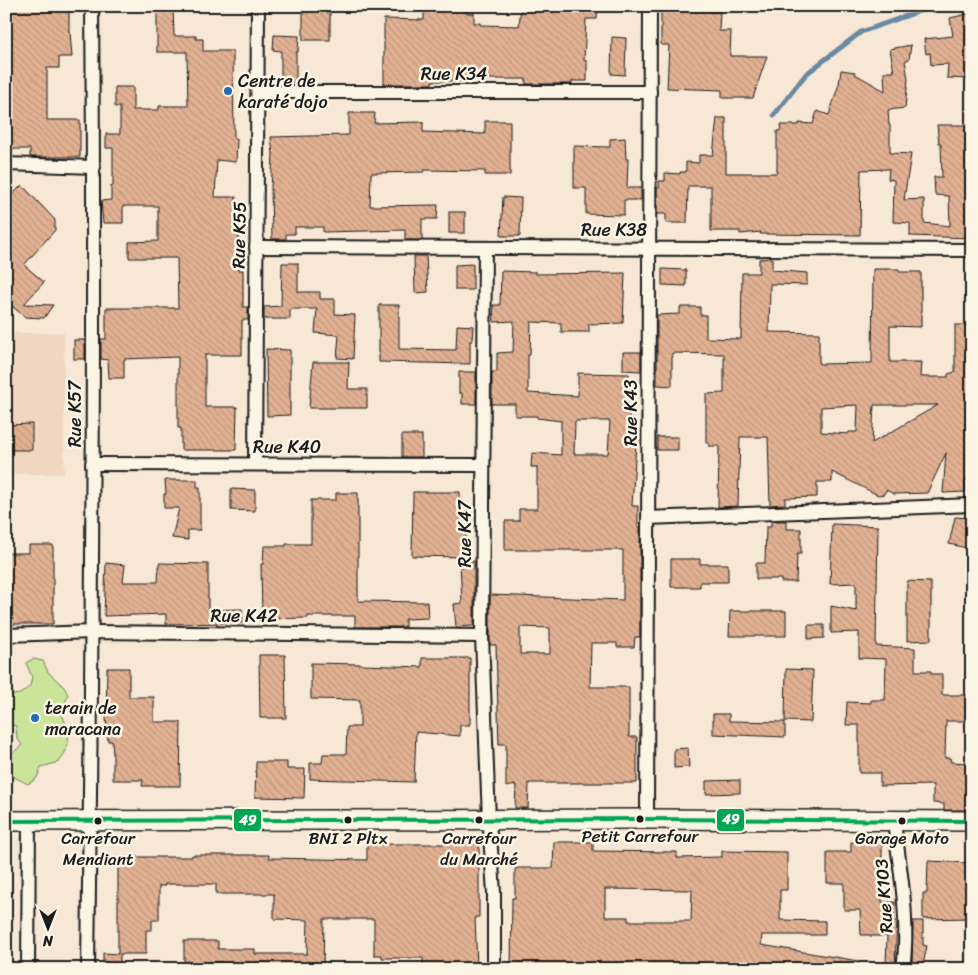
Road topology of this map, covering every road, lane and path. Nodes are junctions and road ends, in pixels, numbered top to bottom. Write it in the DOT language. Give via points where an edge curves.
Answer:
graph roads {
  1 [pos="92,6"];
  2 [pos="258,6"];
  3 [pos="650,6"];
  4 [pos="258,92"];
  5 [pos="650,92"];
  6 [pos="6,164"];
  7 [pos="94,166"];
  8 [pos="256,247"];
  9 [pos="649,247"];
  10 [pos="485,248"];
  11 [pos="972,250"];
  12 [pos="92,464"];
  13 [pos="255,464"];
  14 [pos="482,465"];
  15 [pos="972,505"];
  16 [pos="648,518"];
  17 [pos="93,632"];
  18 [pos="6,635"];
  19 [pos="482,636"];
  20 [pos="647,819"];
  21 [pos="489,820"];
  22 [pos="6,821"];
  23 [pos="29,821"];
  24 [pos="972,821"];
  25 [pos="90,822"];
  26 [pos="894,822"];
  27 [pos="28,969"];
  28 [pos="88,969"];
  29 [pos="494,969"];
  30 [pos="903,969"];
  1 -- 7 [label="street, Rue K57"];
  2 -- 4 [label="street, Rue K55"];
  3 -- 5 [label="street, Rue K43"];
  4 -- 5 [label="street, Rue K34"];
  4 -- 8 [label="street, Rue K55"];
  5 -- 9 [label="street, Rue K43"];
  6 -- 7 [label="street"];
  7 -- 12 [label="street, Rue K57"];
  8 -- 10 [label="street, Rue K38"];
  8 -- 13 [label="street, Rue K55"];
  9 -- 10 [label="street, Rue K38"];
  9 -- 11 [label="street, Rue K38"];
  9 -- 16 [label="street, Rue K43"];
  10 -- 14 [label="street, Rue K47"];
  12 -- 13 [label="street, Rue K40"];
  12 -- 17 [label="street, Rue K57"];
  13 -- 14 [label="street, Rue K40"];
  14 -- 19 [label="street, Rue K47"];
  15 -- 16 [label="street"];
  16 -- 20 [label="street, Rue K43"];
  17 -- 18 [label="street, Rue K42"];
  17 -- 19 [label="street, Rue K42"];
  17 -- 25 [label="street, Rue K57"];
  19 -- 21 [label="street, Rue K47"];
  20 -- 21 [label="street"];
  20 -- 26 [label="street"];
  21 -- 25 [label="street"];
  21 -- 29 [label="street, Rue K47" via="494,892"];
  22 -- 23 [label="street"];
  23 -- 25 [label="street"];
  23 -- 27 [label="street"];
  24 -- 26 [label="street"];
  25 -- 28 [label="street, Rue K57"];
  26 -- 30 [label="street, Rue K103" via="904,901"];
}
